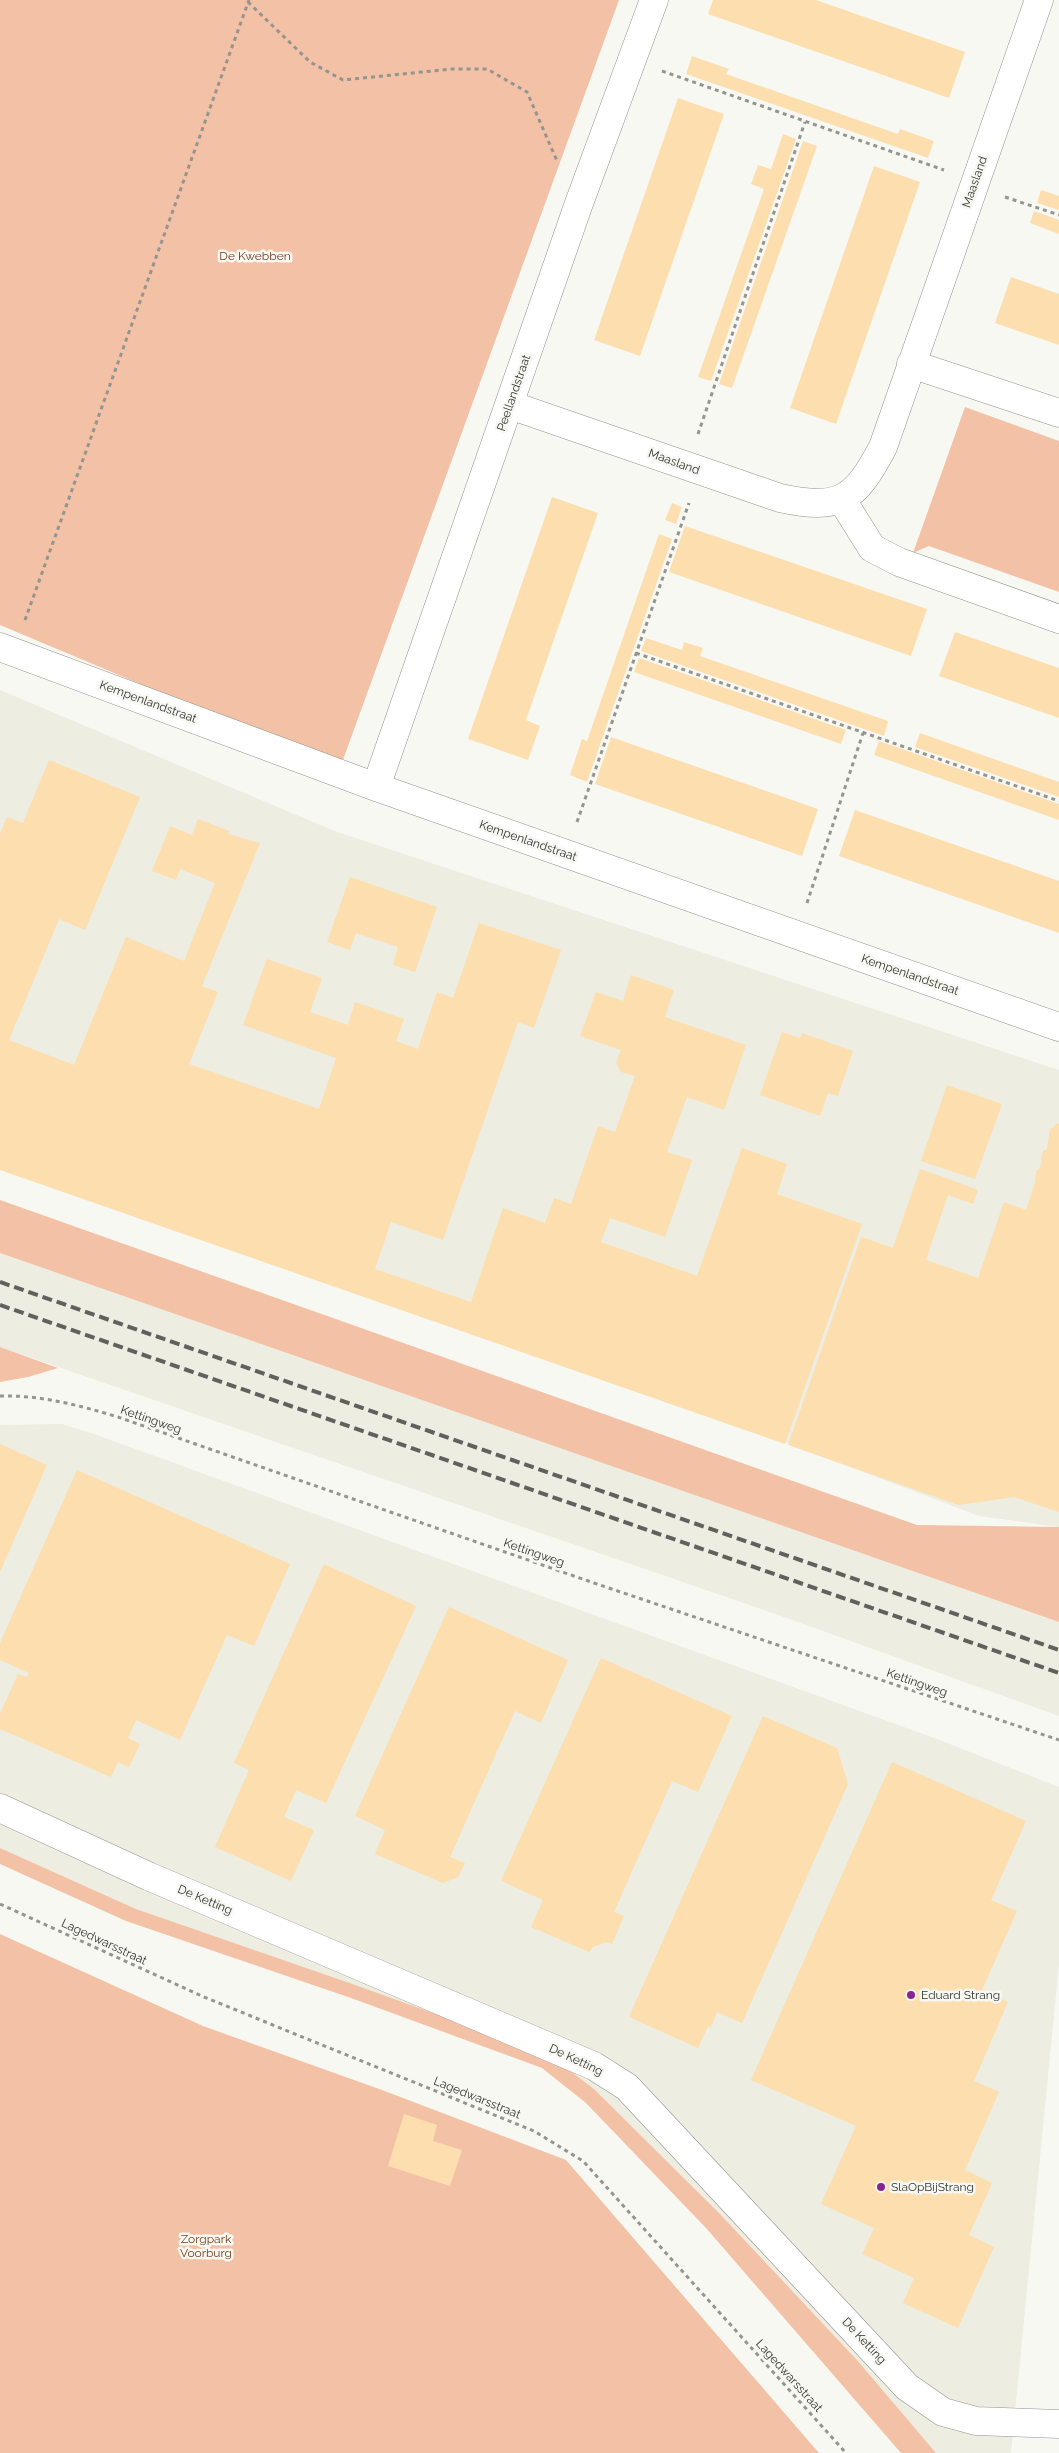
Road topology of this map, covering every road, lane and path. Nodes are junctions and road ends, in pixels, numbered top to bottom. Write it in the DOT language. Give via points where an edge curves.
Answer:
graph roads {
  1 [pos="654,0"];
  2 [pos="1039,0"];
  3 [pos="249,1"];
  4 [pos="632,60"];
  5 [pos="805,122"];
  6 [pos="974,184"];
  7 [pos="578,206"];
  8 [pos="1059,215"];
  9 [pos="911,364"];
  10 [pos="510,405"];
  11 [pos="1059,413"];
  12 [pos="694,469"];
  13 [pos="842,500"];
  14 [pos="1059,619"];
  15 [pos="7,649"];
  16 [pos="636,653"];
  17 [pos="863,733"];
  18 [pos="376,787"];
  19 [pos="1059,801"];
  20 [pos="566,854"];
  21 [pos="797,935"];
  22 [pos="1059,1028"];
  23 [pos="0,1396"];
  24 [pos="1059,1740"];
  25 [pos="0,1808"];
  26 [pos="0,1904"];
  27 [pos="1059,2424"];
  28 [pos="846,2453"];
  1 -- 4 [label="street, Peellandstraat"];
  2 -- 6 [label="street, Maasland"];
  3 -- 7 [label="path" via="310,62 343,80 452,69 488,69 526,92"];
  3 -- 15 [label="path"];
  4 -- 5 [label="path"];
  4 -- 7 [label="street, Peellandstraat"];
  5 -- 6 [label="path"];
  5 -- 12 [label="path"];
  6 -- 8 [label="path"];
  6 -- 9 [label="street, Maasland"];
  7 -- 10 [label="street, Peellandstraat"];
  9 -- 11 [label="street"];
  9 -- 13 [label="street, Maasland" via="883,447 867,478"];
  10 -- 12 [label="street, Maasland"];
  10 -- 18 [label="street, Peellandstraat"];
  12 -- 13 [label="street, Maasland" via="780,498 809,504"];
  12 -- 16 [label="path" via="681,522"];
  13 -- 14 [label="street" via="872,548 899,562"];
  15 -- 18 [label="street, Kempenlandstraat"];
  16 -- 17 [label="path"];
  16 -- 20 [label="path"];
  17 -- 19 [label="path"];
  17 -- 21 [label="path"];
  18 -- 20 [label="street, Kempenlandstraat"];
  20 -- 21 [label="street, Kempenlandstraat"];
  21 -- 22 [label="street, Kempenlandstraat"];
  23 -- 24 [label="path, Kettingweg" via="28,1395 118,1417"];
  25 -- 27 [label="street, De Ketting" via="148,1876 594,2066 627,2087 907,2387 943,2412 976,2421"];
  26 -- 28 [label="path, Lagedwarsstraat" via="204,1997 534,2131 583,2161"];
}
